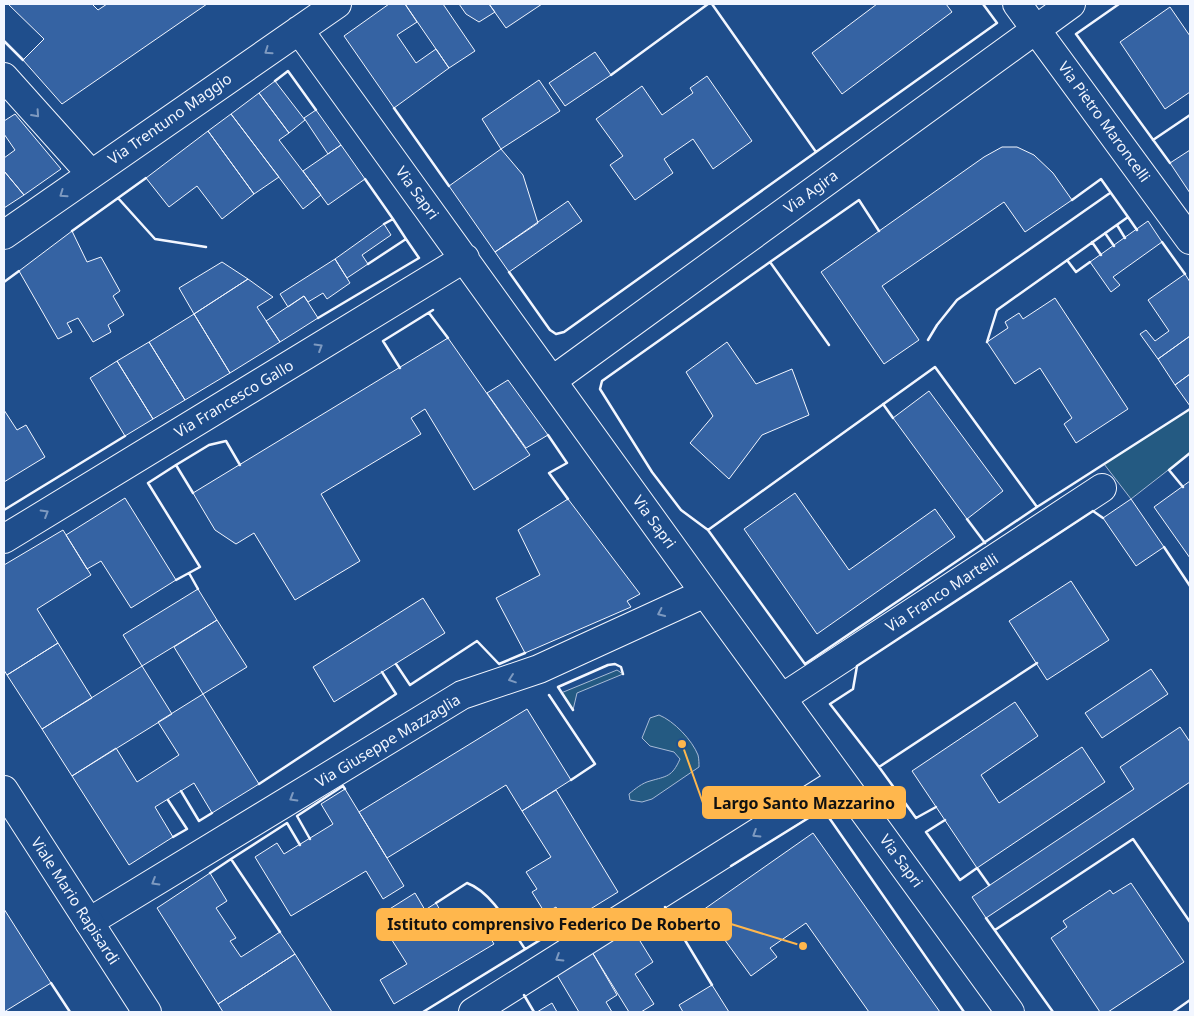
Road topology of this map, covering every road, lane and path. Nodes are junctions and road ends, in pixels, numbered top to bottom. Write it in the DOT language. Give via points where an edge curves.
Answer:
graph roads {
  1 [pos="337,4"];
  2 [pos="1017,4"];
  3 [pos="1071,4"];
  4 [pos="1035,29"];
  5 [pos="300,30"];
  6 [pos="4,77"];
  7 [pos="91,174"];
  8 [pos="4,235"];
  9 [pos="1190,240"];
  10 [pos="465,258"];
  11 [pos="552,380"];
  12 [pos="1102,488"];
  13 [pos="4,539"];
  14 [pos="705,593"];
  15 [pos="782,698"];
  16 [pos="841,780"];
  17 [pos="4,790"];
  18 [pos="89,922"];
  19 [pos="147,1012"];
  20 [pos="473,1012"];
  21 [pos="1010,1012"];
  1 -- 5 [label="street, Via Trentuno Maggio"];
  2 -- 4 [label="street, Via Pietro Maroncelli"];
  3 -- 4 [label="street, Via Agira"];
  4 -- 9 [label="street, Via Pietro Maroncelli"];
  4 -- 11 [label="street, Via Agira"];
  5 -- 7 [label="street, Via Trentuno Maggio, one-way"];
  5 -- 10 [label="street, Via Sapri"];
  6 -- 7 [label="street, one-way"];
  7 -- 8 [label="street, Via Trentuno Maggio, one-way"];
  10 -- 11 [label="street, Via Sapri"];
  13 -- 10 [label="street, Via Francesco Gallo, one-way"];
  11 -- 14 [label="street, Via Sapri"];
  12 -- 15 [label="street, Via Franco Martelli"];
  14 -- 15 [label="street, Via Sapri"];
  14 -- 18 [label="street, Via Giuseppe Mazzaglia, one-way" via="539,669 462,696"];
  15 -- 16 [label="street, Via Sapri"];
  16 -- 20 [label="street, one-way"];
  16 -- 21 [label="street, Via Sapri"];
  17 -- 18 [label="street, Viale Mario Rapisardi"];
  18 -- 19 [label="street, Viale Mario Rapisardi"];
}
